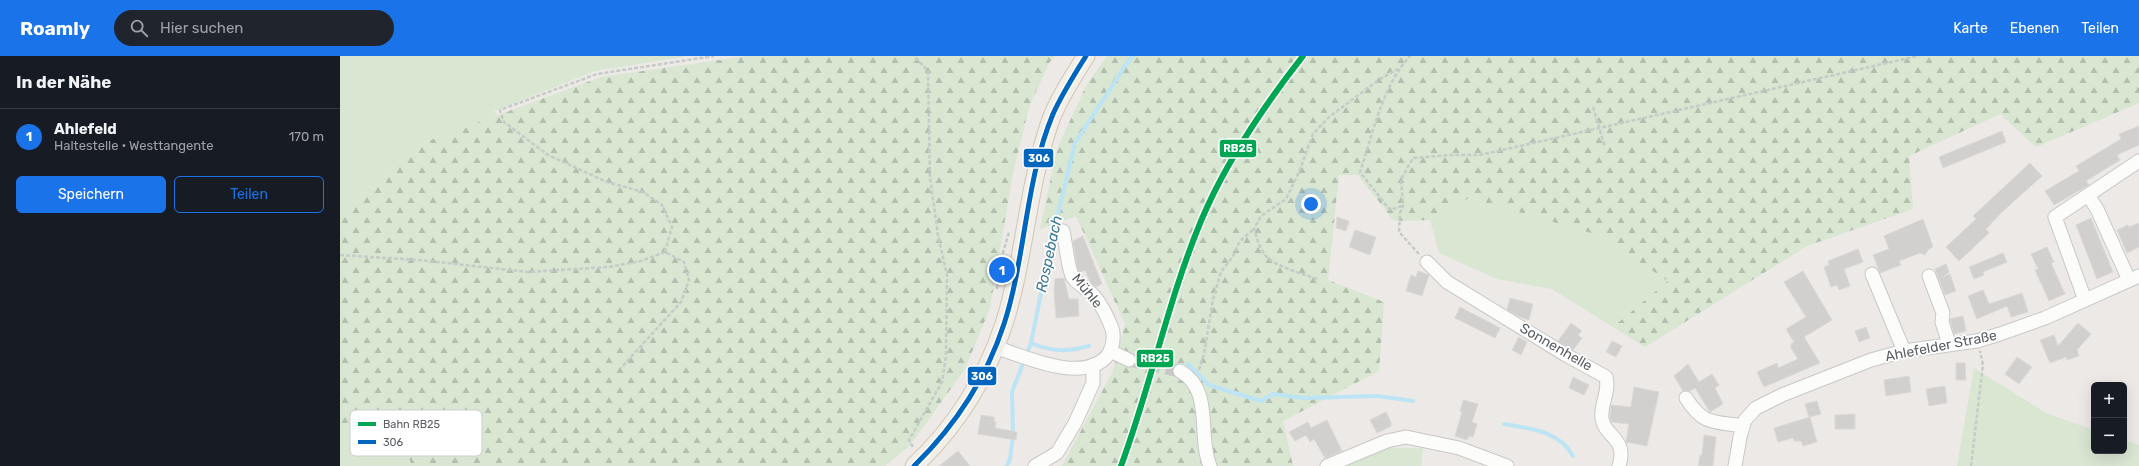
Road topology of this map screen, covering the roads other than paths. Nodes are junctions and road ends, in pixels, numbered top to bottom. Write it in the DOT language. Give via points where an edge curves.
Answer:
graph roads {
  1 [pos="1086,56"];
  2 [pos="2139,161"];
  3 [pos="2088,195"];
  4 [pos="1063,231"];
  5 [pos="1426,262"];
  6 [pos="1872,274"];
  7 [pos="1929,276"];
  8 [pos="2134,278"];
  9 [pos="2085,300"];
  10 [pos="1949,344"];
  11 [pos="995,347"];
  12 [pos="1110,351"];
  13 [pos="1904,351"];
  14 [pos="1129,360"];
  15 [pos="1093,365"];
  16 [pos="1180,371"];
  17 [pos="1686,398"];
  18 [pos="1743,426"];
  19 [pos="914,458"];
  20 [pos="1036,466"];
  21 [pos="1210,466"];
  22 [pos="1327,466"];
  23 [pos="1507,466"];
  24 [pos="1619,466"];
  25 [pos="1735,466"];
  1 -- 11 [label="main road" via="1050,121 1039,157 1011,297"];
  2 -- 3 [label="street"];
  3 -- 8 [label="street"];
  3 -- 9 [label="street" via="2055,217"];
  4 -- 12 [label="street, Mühle" via="1071,275 1095,297 1112,327"];
  5 -- 24 [label="street, Sonnenhelle" via="1447,282 1606,377 1608,386 1602,408 1602,421 1618,442 1622,456"];
  6 -- 13 [label="street"];
  7 -- 10 [label="street" via="1943,313 1942,322"];
  8 -- 9 [label="street, Ahlefelder Straße"];
  9 -- 10 [label="street, Ahlefelder Straße" via="2045,318 1977,341"];
  10 -- 13 [label="street, Ahlefelder Straße"];
  11 -- 15 [label="street" via="1042,363 1072,369"];
  11 -- 19 [label="main road" via="970,399 946,432"];
  12 -- 14 [label="street"];
  12 -- 15 [label="street" via="1106,357"];
  13 -- 18 [label="street, Ahlefelder Straße" via="1871,360 1782,395 1756,408"];
  15 -- 20 [label="street" via="1093,383 1075,423 1057,453"];
  16 -- 21 [label="street" via="1195,384 1201,396 1206,456"];
  17 -- 18 [label="street" via="1695,412 1704,419"];
  18 -- 25 [label="street, Ahlefelder Straße"];
  22 -- 23 [label="street" via="1387,441 1406,437 1459,448"];
}
